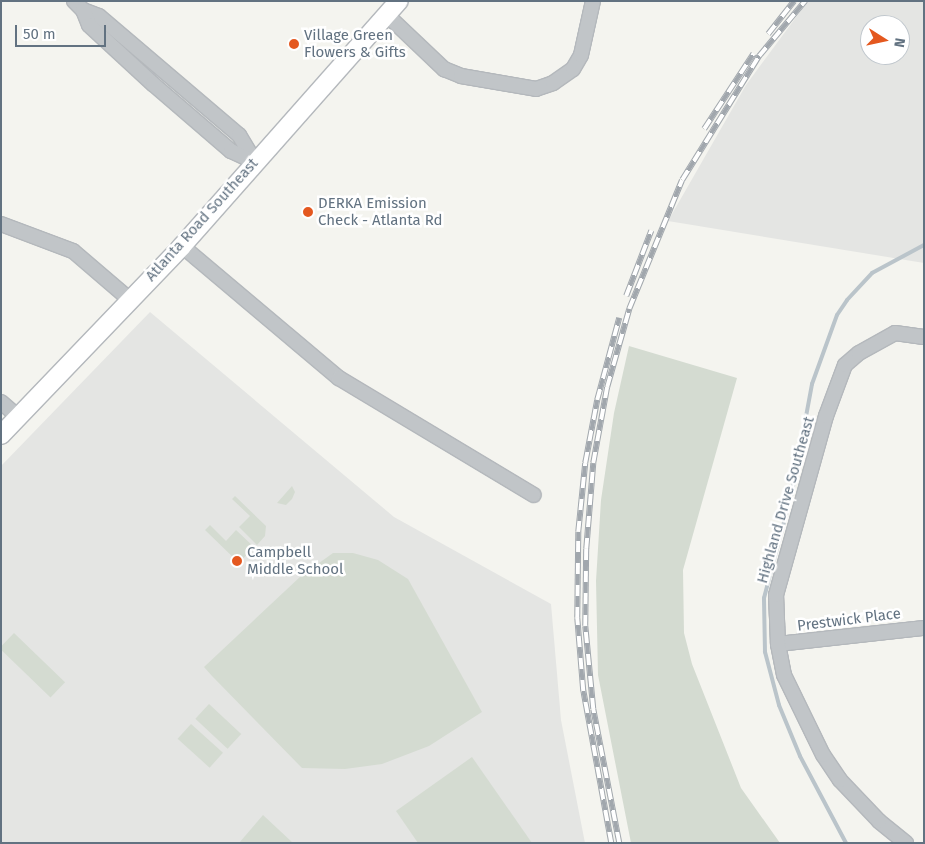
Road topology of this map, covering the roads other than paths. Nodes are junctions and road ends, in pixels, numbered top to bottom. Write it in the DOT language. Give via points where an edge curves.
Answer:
graph roads {
  1 [pos="399,1"];
  2 [pos="593,1"];
  3 [pos="78,5"];
  4 [pos="387,15"];
  5 [pos="255,162"];
  6 [pos="1,224"];
  7 [pos="182,246"];
  8 [pos="129,299"];
  9 [pos="924,337"];
  10 [pos="1,402"];
  11 [pos="18,417"];
  12 [pos="1,435"];
  13 [pos="534,495"];
  14 [pos="924,628"];
  15 [pos="778,644"];
  16 [pos="906,843"];
  1 -- 4 [label="main road, Atlanta Road Southeast"];
  2 -- 4 [label="street" via="581,55 573,69 553,84 536,89 461,76 444,69"];
  3 -- 5 [label="street" via="99,16 239,135"];
  4 -- 5 [label="main road, Atlanta Road Southeast"];
  5 -- 7 [label="main road, Atlanta Road Southeast"];
  6 -- 8 [label="street" via="73,252"];
  7 -- 8 [label="main road, Atlanta Road Southeast"];
  7 -- 13 [label="street" via="339,378"];
  8 -- 11 [label="main road, Atlanta Road Southeast"];
  9 -- 15 [label="street, Highland Drive Southeast" via="895,333 859,353 845,365 837,382 776,595"];
  10 -- 11 [label="street"];
  11 -- 12 [label="main road, Atlanta Road Southeast"];
  14 -- 15 [label="street, Prestwick Place"];
  15 -- 16 [label="street, Highland Drive Southeast" via="784,675 823,755 840,780"];
}
